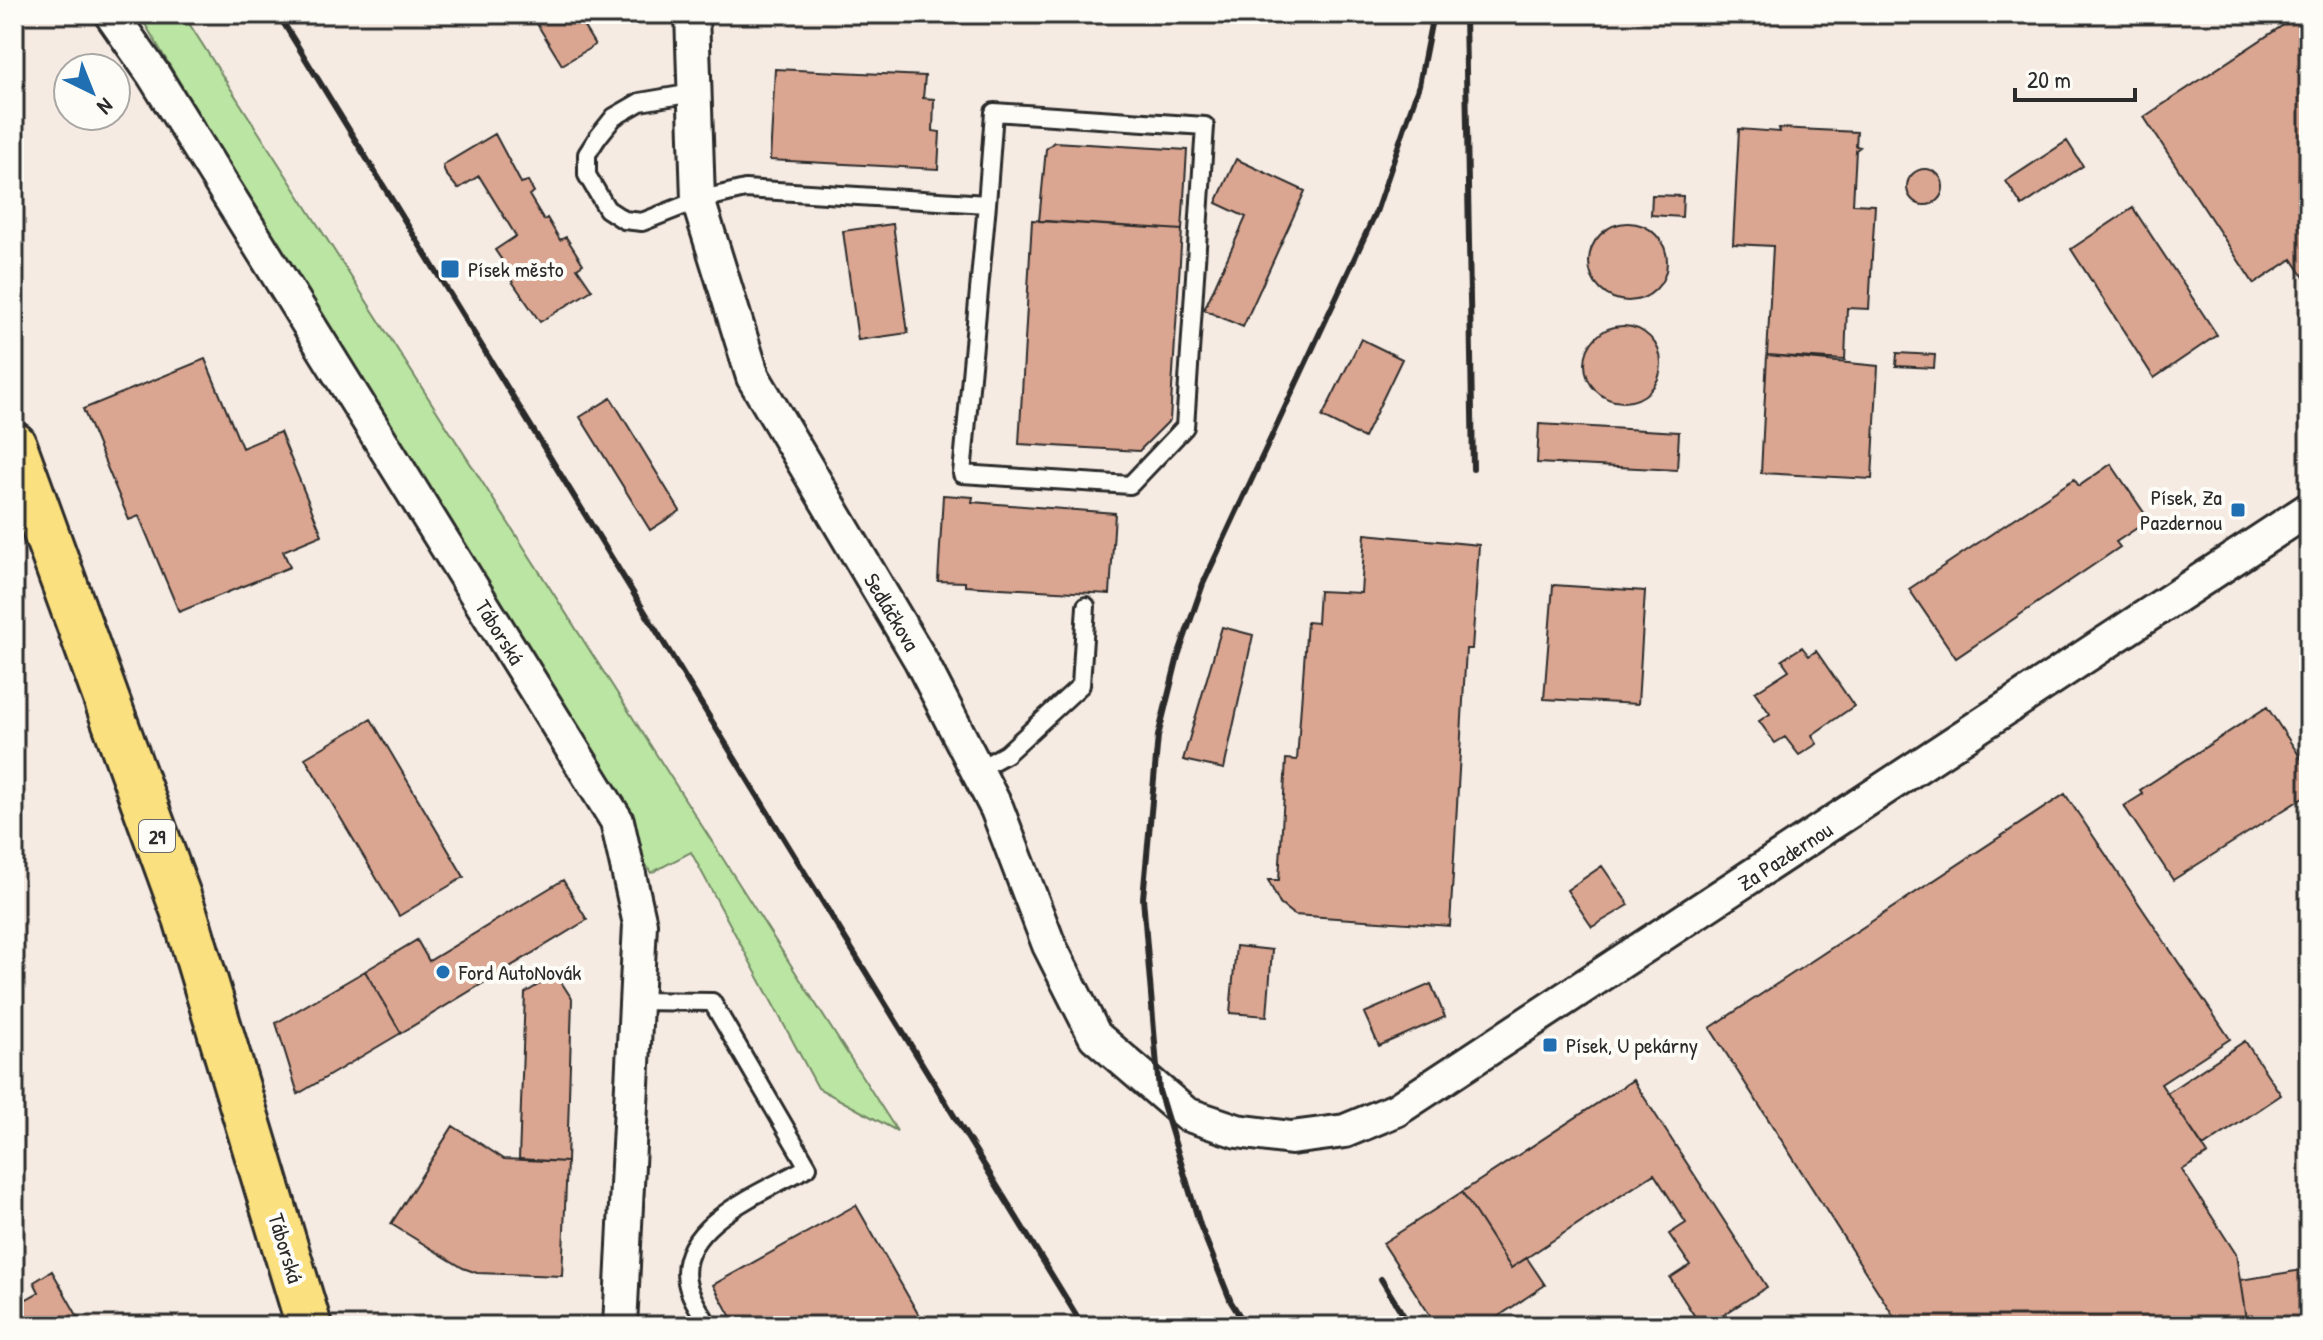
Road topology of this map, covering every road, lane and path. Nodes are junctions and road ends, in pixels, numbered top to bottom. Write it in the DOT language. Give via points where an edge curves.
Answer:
graph roads {
  1 [pos="111,14"];
  2 [pos="692,14"];
  3 [pos="693,93"];
  4 [pos="698,200"];
  5 [pos="987,204"];
  6 [pos="14,445"];
  7 [pos="2309,509"];
  8 [pos="1086,606"];
  9 [pos="977,770"];
  10 [pos="635,1001"];
  11 [pos="1237,1131"];
  12 [pos="309,1326"];
  13 [pos="620,1326"];
  14 [pos="709,1326"];
  1 -- 10 [label="street, Táborská" via="617,821 640,924"];
  2 -- 3 [label="street, Sedláčkova"];
  3 -- 4 [label="street, Sedláčkova"];
  3 -- 4 [label="lane" via="640,102 614,117 587,154 587,175 607,209 624,220 642,222"];
  4 -- 5 [label="lane" via="745,189"];
  4 -- 9 [label="street, Sedláčkova" via="753,377 920,659"];
  5 -- 5 [label="lane" via="962,474 1130,485 1185,427 1205,126 994,112"];
  6 -- 12 [label="main road, Táborská / 29" via="186,918"];
  7 -- 11 [label="street, Za Pazdernou" via="1396,1110 1345,1131 1291,1138"];
  8 -- 9 [label="lane" via="1081,685 1006,754"];
  9 -- 11 [label="street, Sedláčkova" via="1049,945 1095,1036 1186,1114"];
  10 -- 13 [label="street, Táborská"];
  10 -- 14 [label="lane" via="712,1002 808,1167 709,1224 695,1240 686,1280"];
}
